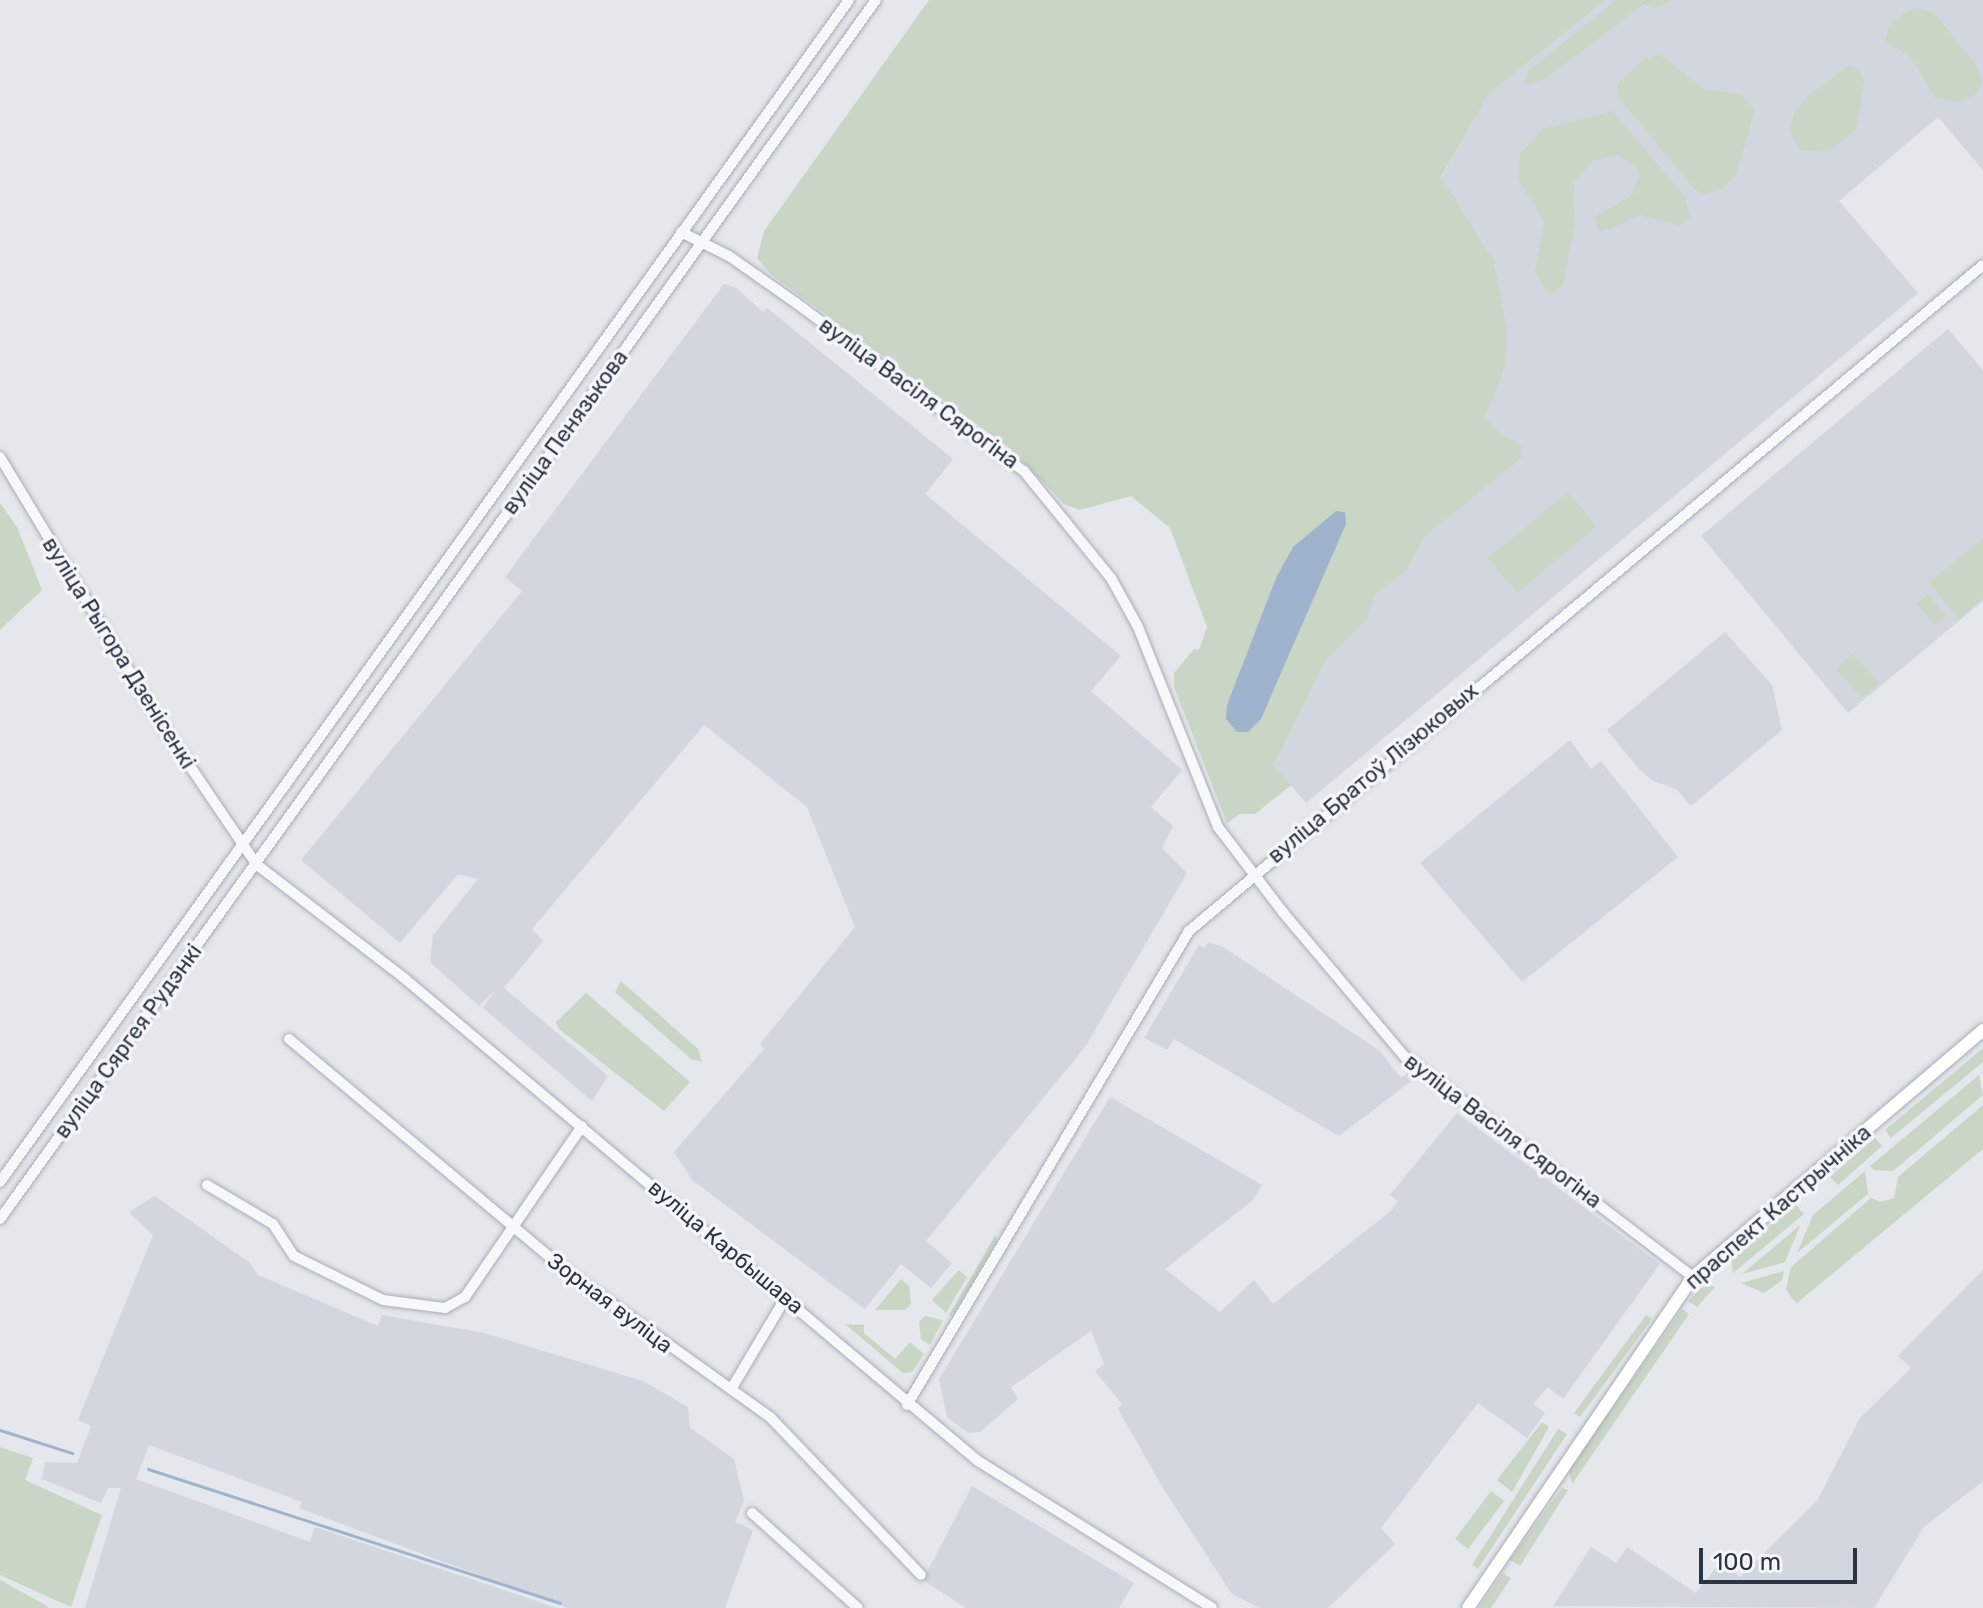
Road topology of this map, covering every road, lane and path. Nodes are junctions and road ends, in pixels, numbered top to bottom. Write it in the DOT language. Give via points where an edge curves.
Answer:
graph roads {
  1 [pos="849,0"];
  2 [pos="876,0"];
  3 [pos="681,232"];
  4 [pos="700,244"];
  5 [pos="1983,265"];
  6 [pos="0,457"];
  7 [pos="241,846"];
  8 [pos="256,864"];
  9 [pos="1253,874"];
  10 [pos="1983,1030"];
  11 [pos="289,1039"];
  12 [pos="582,1126"];
  13 [pos="0,1182"];
  14 [pos="207,1185"];
  15 [pos="0,1219"];
  16 [pos="510,1224"];
  17 [pos="1693,1277"];
  18 [pos="786,1297"];
  19 [pos="733,1386"];
  20 [pos="907,1405"];
  21 [pos="752,1513"];
  22 [pos="921,1575"];
  23 [pos="858,1608"];
  24 [pos="1212,1608"];
  25 [pos="1468,1608"];
  1 -- 3 [label="street, вуліца Пенязькова"];
  2 -- 4 [label="street, вуліца Пенязькова"];
  3 -- 4 [label="street, вуліца Васіля Сярогіна"];
  3 -- 7 [label="street, вуліца Пенязькова"];
  4 -- 8 [label="street, вуліца Пенязькова"];
  4 -- 9 [label="street, вуліца Васіля Сярогіна" via="729,256 796,303 1033,481 1100,561 1131,614 1206,803"];
  5 -- 9 [label="street, вуліца Братоў Лізюковых"];
  6 -- 7 [label="street, вуліца Рыгора Дзенісенкі" via="150,707"];
  7 -- 8 [label="street, вуліца Рыгора Дзенісенкі"];
  7 -- 13 [label="street, вуліца Сяргея Рудэнкі"];
  8 -- 12 [label="street, вуліца Карбышава"];
  8 -- 15 [label="street, вуліца Сяргея Рудэнкі"];
  9 -- 17 [label="street, вуліца Васіля Сярогіна" via="1404,1056"];
  9 -- 20 [label="street, вуліца Братоў Лізюковых" via="1173,952"];
  10 -- 17 [label="main road, праспект Кастрычніка"];
  11 -- 16 [label="street, Зорная вуліца"];
  12 -- 16 [label="street"];
  12 -- 18 [label="street, вуліца Карбышава"];
  14 -- 16 [label="street" via="273,1224 294,1256 383,1300 413,1307 445,1308 465,1297"];
  16 -- 19 [label="street, Зорная вуліца" via="619,1312 703,1372"];
  17 -- 25 [label="main road, праспект Кастрычніка"];
  18 -- 19 [label="street"];
  18 -- 20 [label="street, вуліца Карбышава" via="888,1381"];
  19 -- 22 [label="street, Зорная вуліца" via="771,1418"];
  20 -- 24 [label="street, вуліца Карбышава" via="1003,1479"];
  21 -- 23 [label="street"];
}
